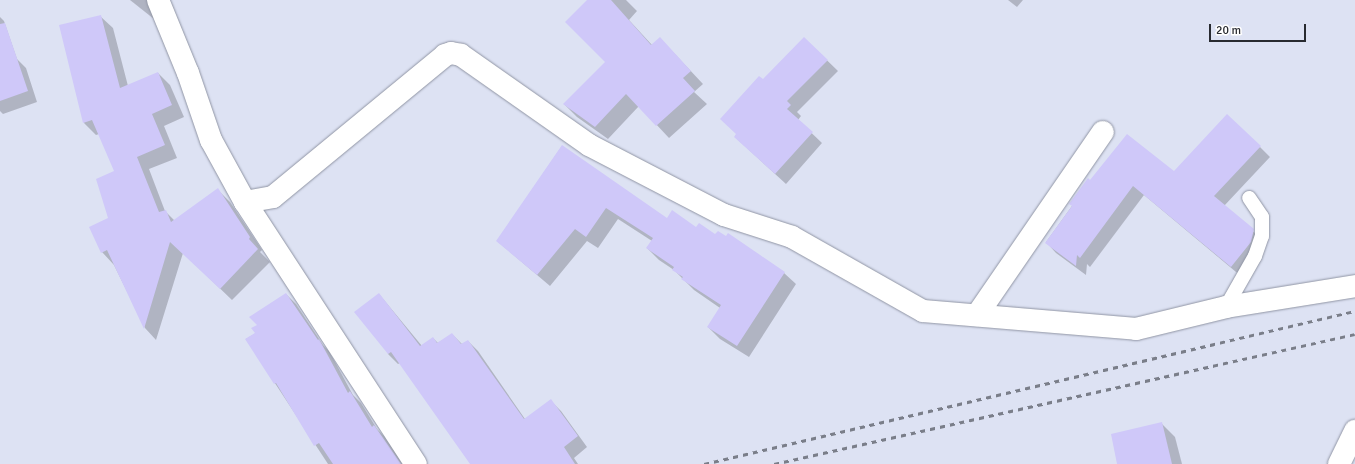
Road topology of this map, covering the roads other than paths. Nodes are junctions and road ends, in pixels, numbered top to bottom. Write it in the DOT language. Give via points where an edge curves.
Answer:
graph roads {
  1 [pos="158,0"];
  2 [pos="1103,132"];
  3 [pos="1249,198"];
  4 [pos="245,202"];
  5 [pos="1355,286"];
  6 [pos="1226,307"];
  7 [pos="977,315"];
  8 [pos="1355,431"];
  9 [pos="416,464"];
  10 [pos="1339,464"];
  1 -- 4 [label="street" via="188,73 211,140"];
  2 -- 7 [label="street"];
  3 -- 6 [label="lane" via="1262,217 1262,236 1255,256"];
  4 -- 7 [label="street" via="274,197 445,55 451,53 461,55 590,144 724,215 792,237 923,311"];
  4 -- 9 [label="street"];
  5 -- 6 [label="street"];
  6 -- 7 [label="street" via="1136,329"];
  8 -- 10 [label="street"];
}
